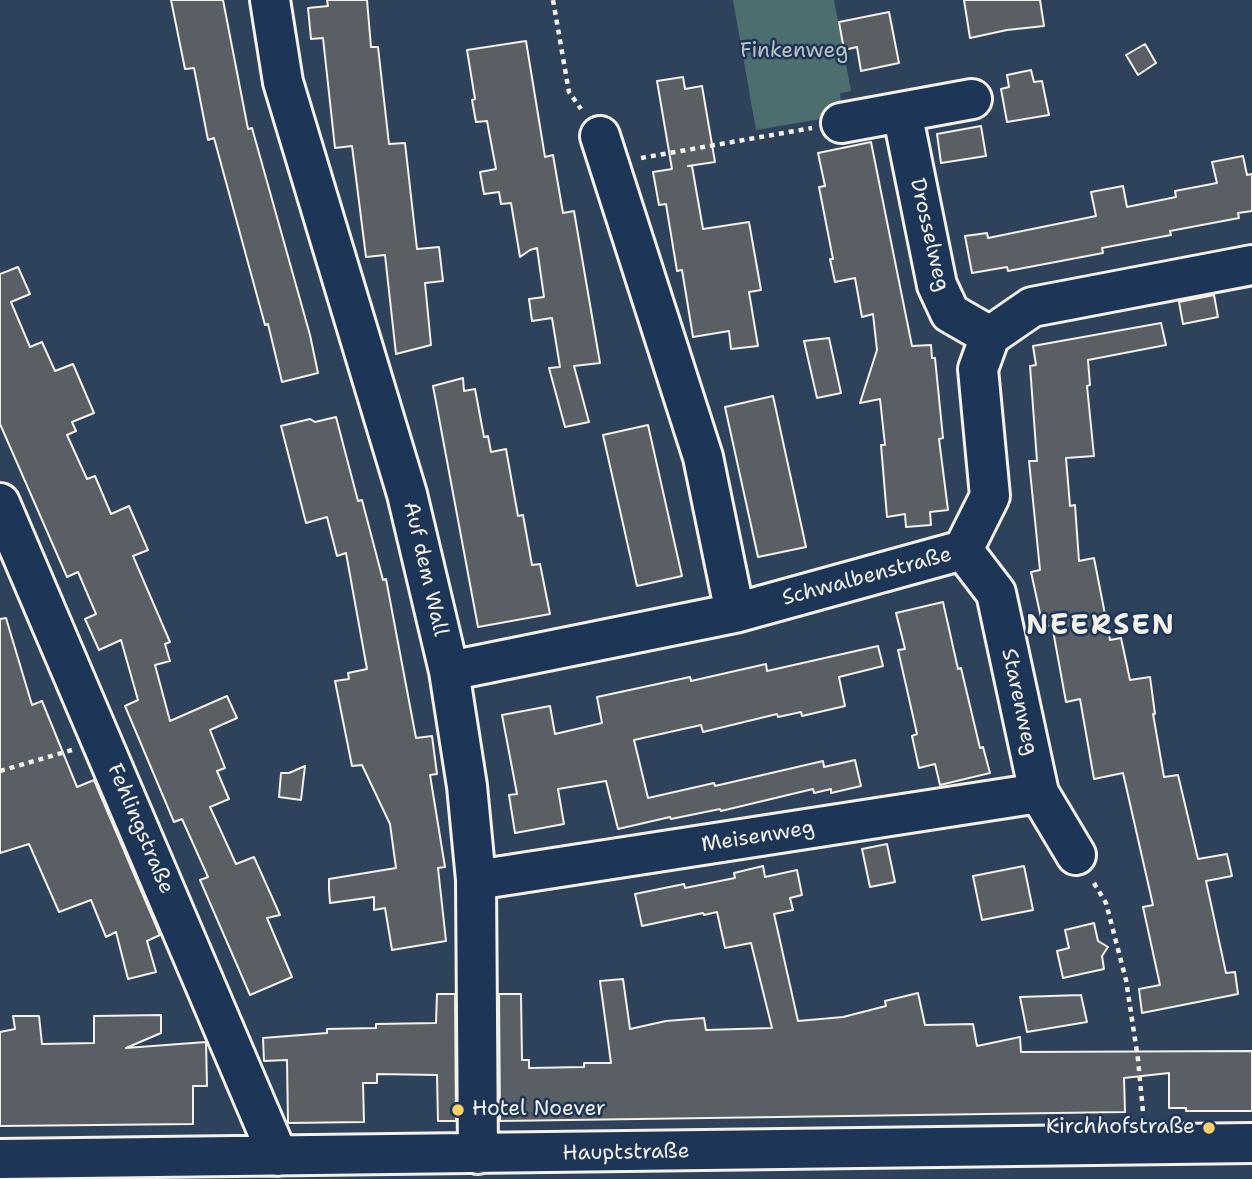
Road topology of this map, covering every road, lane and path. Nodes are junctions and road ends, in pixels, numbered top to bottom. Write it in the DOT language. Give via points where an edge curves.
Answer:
graph roads {
  1 [pos="270,0"];
  2 [pos="553,0"];
  3 [pos="972,99"];
  4 [pos="902,112"];
  5 [pos="841,122"];
  6 [pos="604,149"];
  7 [pos="1252,265"];
  8 [pos="990,335"];
  9 [pos="0,503"];
  10 [pos="963,550"];
  11 [pos="736,613"];
  12 [pos="449,671"];
  13 [pos="103,741"];
  14 [pos="0,771"];
  15 [pos="1039,793"];
  16 [pos="1076,855"];
  17 [pos="476,880"];
  18 [pos="1145,1143"];
  19 [pos="1252,1143"];
  20 [pos="478,1154"];
  21 [pos="278,1156"];
  22 [pos="0,1159"];
  23 [pos="154,1169"];
  1 -- 12 [label="street, Auf dem Wall" via="283,82 408,494"];
  2 -- 6 [label="path" via="569,92"];
  3 -- 4 [label="street"];
  4 -- 5 [label="street"];
  4 -- 8 [label="street, Drosselweg" via="937,285 950,313"];
  5 -- 6 [label="path"];
  6 -- 11 [label="street" via="703,457"];
  7 -- 8 [label="street" via="1032,307"];
  8 -- 10 [label="street, Schwalbenstraße" via="978,369 989,496"];
  9 -- 13 [label="street, Fehlingstraße"];
  10 -- 11 [label="street, Schwalbenstraße"];
  10 -- 15 [label="street, Starenweg" via="996,593"];
  11 -- 12 [label="street, Schwalbenstraße"];
  12 -- 17 [label="street, Auf dem Wall"];
  13 -- 14 [label="path"];
  13 -- 21 [label="street, Fehlingstraße"];
  15 -- 16 [label="street, Starenweg"];
  15 -- 17 [label="street, Meisenweg"];
  16 -- 18 [label="path" via="1106,903 1118,946 1135,1033"];
  17 -- 20 [label="street, Auf dem Wall"];
  18 -- 19 [label="street, Hauptstraße"];
  18 -- 20 [label="street, Hauptstraße"];
  20 -- 21 [label="street, Hauptstraße"];
  21 -- 23 [label="street, Hauptstraße"];
  22 -- 23 [label="street, Hauptstraße"];
}
